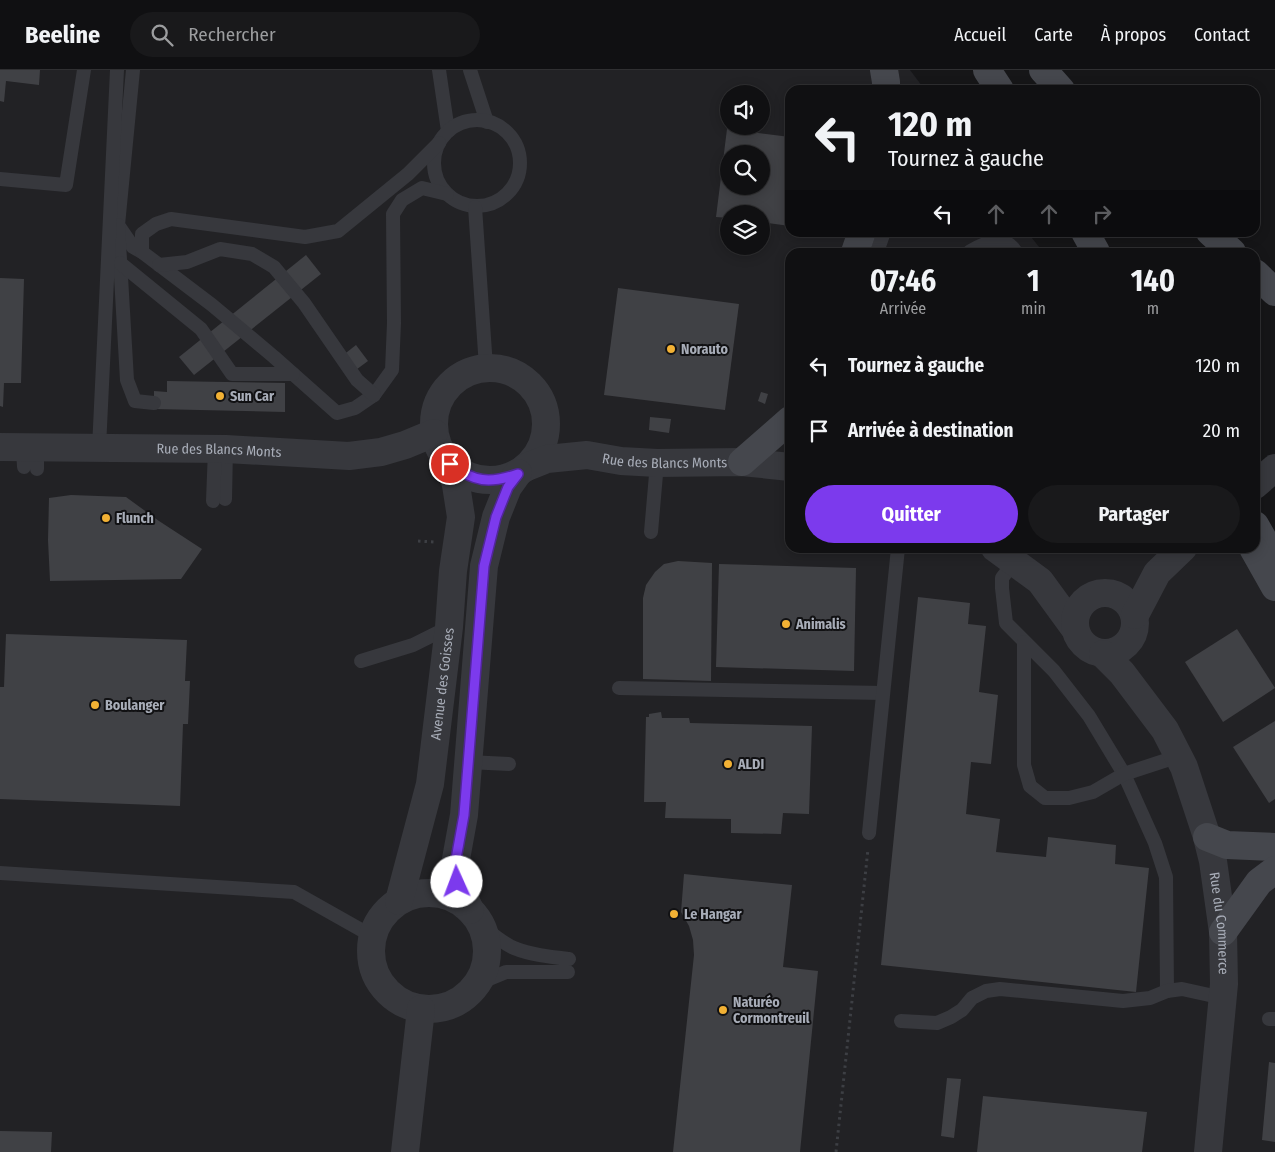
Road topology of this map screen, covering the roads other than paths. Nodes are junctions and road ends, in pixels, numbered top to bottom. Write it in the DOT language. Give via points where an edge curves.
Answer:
graph roads {
  1 [pos="84,70"];
  2 [pos="117,70"];
  3 [pos="133,70"];
  4 [pos="439,70"];
  5 [pos="470,70"];
  6 [pos="884,70"];
  7 [pos="987,70"];
  8 [pos="1001,70"];
  9 [pos="1042,70"];
  10 [pos="886,85"];
  11 [pos="997,85"];
  12 [pos="1011,85"];
  13 [pos="1056,85"];
  14 [pos="487,122"];
  15 [pos="448,131"];
  16 [pos="439,143"];
  17 [pos="0,179"];
  18 [pos="447,194"];
  19 [pos="475,207"];
  20 [pos="118,225"];
  21 [pos="1088,237"];
  22 [pos="1216,237"];
  23 [pos="976,248"];
  24 [pos="1013,248"];
  25 [pos="1094,248"];
  26 [pos="1228,248"];
  27 [pos="142,252"];
  28 [pos="120,263"];
  29 [pos="159,265"];
  30 [pos="1260,278"];
  31 [pos="1275,292"];
  32 [pos="486,367"];
  33 [pos="293,374"];
  34 [pos="374,394"];
  35 [pos="154,403"];
  36 [pos="547,420"];
  37 [pos="785,424"];
  38 [pos="434,433"];
  39 [pos="100,448"];
  40 [pos="220,449"];
  41 [pos="587,455"];
  42 [pos="24,456"];
  43 [pos="657,462"];
  44 [pos="742,462"];
  45 [pos="450,464"];
  46 [pos="785,466"];
  47 [pos="1275,468"];
  48 [pos="522,470"];
  49 [pos="1260,481"];
  50 [pos="219,500"];
  51 [pos="651,532"];
  52 [pos="1260,534"];
  53 [pos="897,553"];
  54 [pos="1178,553"];
  55 [pos="1257,553"];
  56 [pos="1004,555"];
  57 [pos="1275,560"];
  58 [pos="1157,574"];
  59 [pos="1040,581"];
  60 [pos="1275,587"];
  61 [pos="1104,595"];
  62 [pos="1134,625"];
  63 [pos="449,627"];
  64 [pos="1075,629"];
  65 [pos="1024,642"];
  66 [pos="1103,654"];
  67 [pos="361,661"];
  68 [pos="620,688"];
  69 [pos="883,693"];
  70 [pos="1150,708"];
  71 [pos="1179,756"];
  72 [pos="468,762"];
  73 [pos="509,764"];
  74 [pos="1124,774"];
  75 [pos="870,833"];
  76 [pos="1207,837"];
  77 [pos="1275,847"];
  78 [pos="1275,870"];
  79 [pos="0,873"];
  80 [pos="399,901"];
  81 [pos="476,918"];
  82 [pos="1223,932"];
  83 [pos="372,936"];
  84 [pos="477,984"];
  85 [pos="1167,991"];
  86 [pos="1223,998"];
  87 [pos="421,1009"];
  88 [pos="901,1021"];
  89 [pos="405,1152"];
  90 [pos="1208,1152"];
  1 -- 17 [label="lane" via="66,185"];
  2 -- 39 [label="lane"];
  3 -- 20 [label="lane"];
  4 -- 15 [label="lane"];
  5 -- 14 [label="lane"];
  6 -- 10 [label="main road"];
  7 -- 11 [label="main road"];
  8 -- 12 [label="main road"];
  9 -- 13 [label="main road"];
  14 -- 15 [label="lane" via="467,122"];
  14 -- 19 [label="lane" via="507,132 514,141 520,163 512,189 502,199"];
  15 -- 16 [label="lane"];
  16 -- 18 [label="lane" via="435,170"];
  16 -- 27 [label="lane" via="408,174 338,231 304,237 171,219 142,234"];
  18 -- 19 [label="lane" via="464,205"];
  18 -- 34 [label="lane" via="422,188 402,200 393,214 392,370"];
  19 -- 32 [label="lane"];
  20 -- 27 [label="lane" via="133,247"];
  20 -- 28 [label="lane"];
  21 -- 25 [label="main road"];
  22 -- 26 [label="main road"];
  23 -- 24 [label="lane" via="999,240"];
  27 -- 29 [label="lane"];
  28 -- 33 [label="lane" via="201,329 232,374"];
  28 -- 35 [label="lane" via="127,380 135,401"];
  29 -- 33 [label="lane"];
  29 -- 34 [label="lane" via="187,262 220,249 252,254 274,267 304,303 357,380"];
  30 -- 31 [label="main road"];
  32 -- 36 [label="street" via="504,369 534,387 543,402"];
  32 -- 38 [label="street" via="457,378 446,389 438,402"];
  33 -- 34 [label="lane" via="336,414 355,408"];
  36 -- 41 [label="street, Rue des Blancs Monts"];
  36 -- 48 [label="street" via="539,454"];
  37 -- 44 [label="main road"];
  38 -- 40 [label="street, Rue des Blancs Monts" via="405,446 349,456"];
  38 -- 45 [label="street"];
  39 -- 40 [label="street, Rue des Blancs Monts"];
  39 -- 42 [label="street, Rue des Blancs Monts"];
  40 -- 50 [label="lane"];
  41 -- 43 [label="street, Rue des Blancs Monts"];
  41 -- 48 [label="street, Rue des Blancs Monts" via="547,459"];
  43 -- 44 [label="street, Rue des Blancs Monts"];
  43 -- 51 [label="lane"];
  44 -- 46 [label="street"];
  45 -- 48 [label="street" via="461,473 490,481 504,479"];
  45 -- 63 [label="street, Avenue des Goisses" via="460,517"];
  47 -- 49 [label="street"];
  48 -- 72 [label="street" via="508,487 496,517 484,566"];
  52 -- 57 [label="main road"];
  53 -- 69 [label="lane"];
  54 -- 58 [label="street"];
  55 -- 60 [label="main road"];
  56 -- 59 [label="street"];
  56 -- 65 [label="lane" via="1002,588 1006,624"];
  58 -- 61 [label="street"];
  58 -- 62 [label="street"];
  59 -- 61 [label="street"];
  59 -- 64 [label="street"];
  61 -- 62 [label="street" via="1127,602"];
  61 -- 64 [label="street" via="1085,601 1078,609"];
  62 -- 66 [label="street" via="1126,646 1115,653"];
  62 -- 70 [label="street, Rue du Commerce" via="1136,654"];
  63 -- 67 [label="lane" via="414,645"];
  63 -- 80 [label="street, Avenue des Goisses" via="430,784"];
  64 -- 66 [label="street" via="1080,641 1090,650"];
  65 -- 74 [label="lane" via="1054,671 1089,716"];
  65 -- 74 [label="lane" via="1024,765 1030,786 1046,798 1069,798 1093,792"];
  66 -- 70 [label="street, Rue du Commerce" via="1122,672"];
  68 -- 69 [label="lane"];
  69 -- 75 [label="lane"];
  70 -- 71 [label="street, Rue du Commerce"];
  71 -- 74 [label="lane"];
  71 -- 76 [label="street, Rue du Commerce"];
  72 -- 73 [label="lane"];
  72 -- 81 [label="street" via="464,815 454,870"];
  74 -- 85 [label="lane" via="1155,842 1166,877"];
  76 -- 77 [label="main road" via="1227,845"];
  76 -- 82 [label="street, Rue du Commerce"];
  78 -- 82 [label="main road" via="1259,882"];
  79 -- 83 [label="lane" via="294,892"];
  80 -- 81 [label="street" via="417,894 437,893 455,899"];
  80 -- 83 [label="street" via="378,922"];
  81 -- 84 [label="street" via="486,940 487,955"];
  81 -- 84 [label="lane" via="514,948 569,965 506,972"];
  82 -- 86 [label="street, Rue du Commerce"];
  83 -- 87 [label="street" via="371,956 375,975 386,991 402,1003"];
  84 -- 87 [label="street" via="452,1004 437,1009"];
  85 -- 86 [label="lane" via="1182,989"];
  85 -- 88 [label="lane" via="1150,998 1123,1001 1000,989 972,998 962,1010 937,1023"];
  86 -- 90 [label="street, Rue du Commerce"];
  87 -- 89 [label="street"];
}
